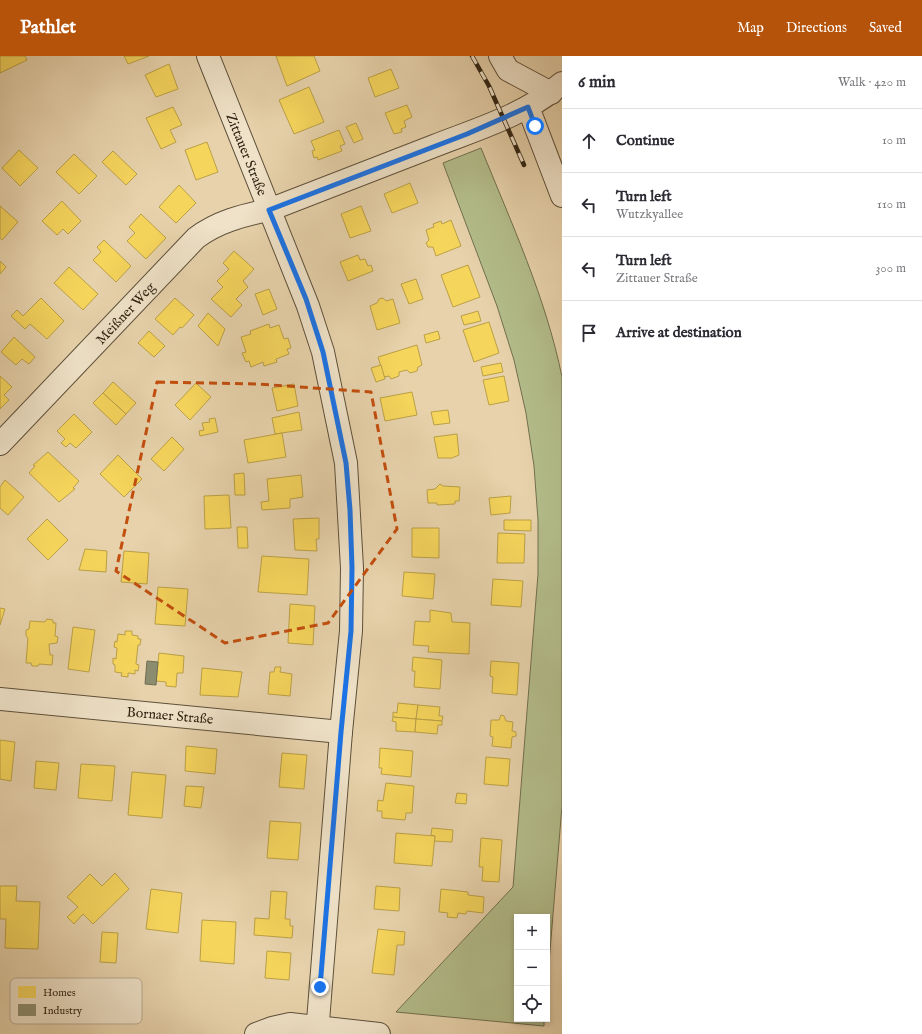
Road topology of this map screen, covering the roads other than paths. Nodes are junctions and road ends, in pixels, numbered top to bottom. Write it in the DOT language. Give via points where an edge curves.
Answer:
graph roads {
  1 [pos="208,56"];
  2 [pos="500,56"];
  3 [pos="556,88"];
  4 [pos="528,107"];
  5 [pos="562,196"];
  6 [pos="269,210"];
  7 [pos="0,444"];
  8 [pos="0,699"];
  9 [pos="341,732"];
  10 [pos="317,1030"];
  11 [pos="256,1034"];
  12 [pos="379,1034"];
  1 -- 6 [label="street, Zittauer Straße"];
  2 -- 3 [label="street" via="508,70"];
  3 -- 4 [label="street, Meißner Weg"];
  4 -- 5 [label="street"];
  4 -- 6 [label="street, Meißner Weg" via="467,134"];
  6 -- 7 [label="street, Meißner Weg" via="247,214 209,228 196,238"];
  6 -- 9 [label="street, Zittauer Straße" via="306,299 323,352 346,463 352,576 351,631"];
  8 -- 9 [label="street, Bornaer Straße"];
  9 -- 10 [label="street, Zittauer Straße"];
  10 -- 11 [label="street" via="290,1024"];
  10 -- 12 [label="street"];
}
